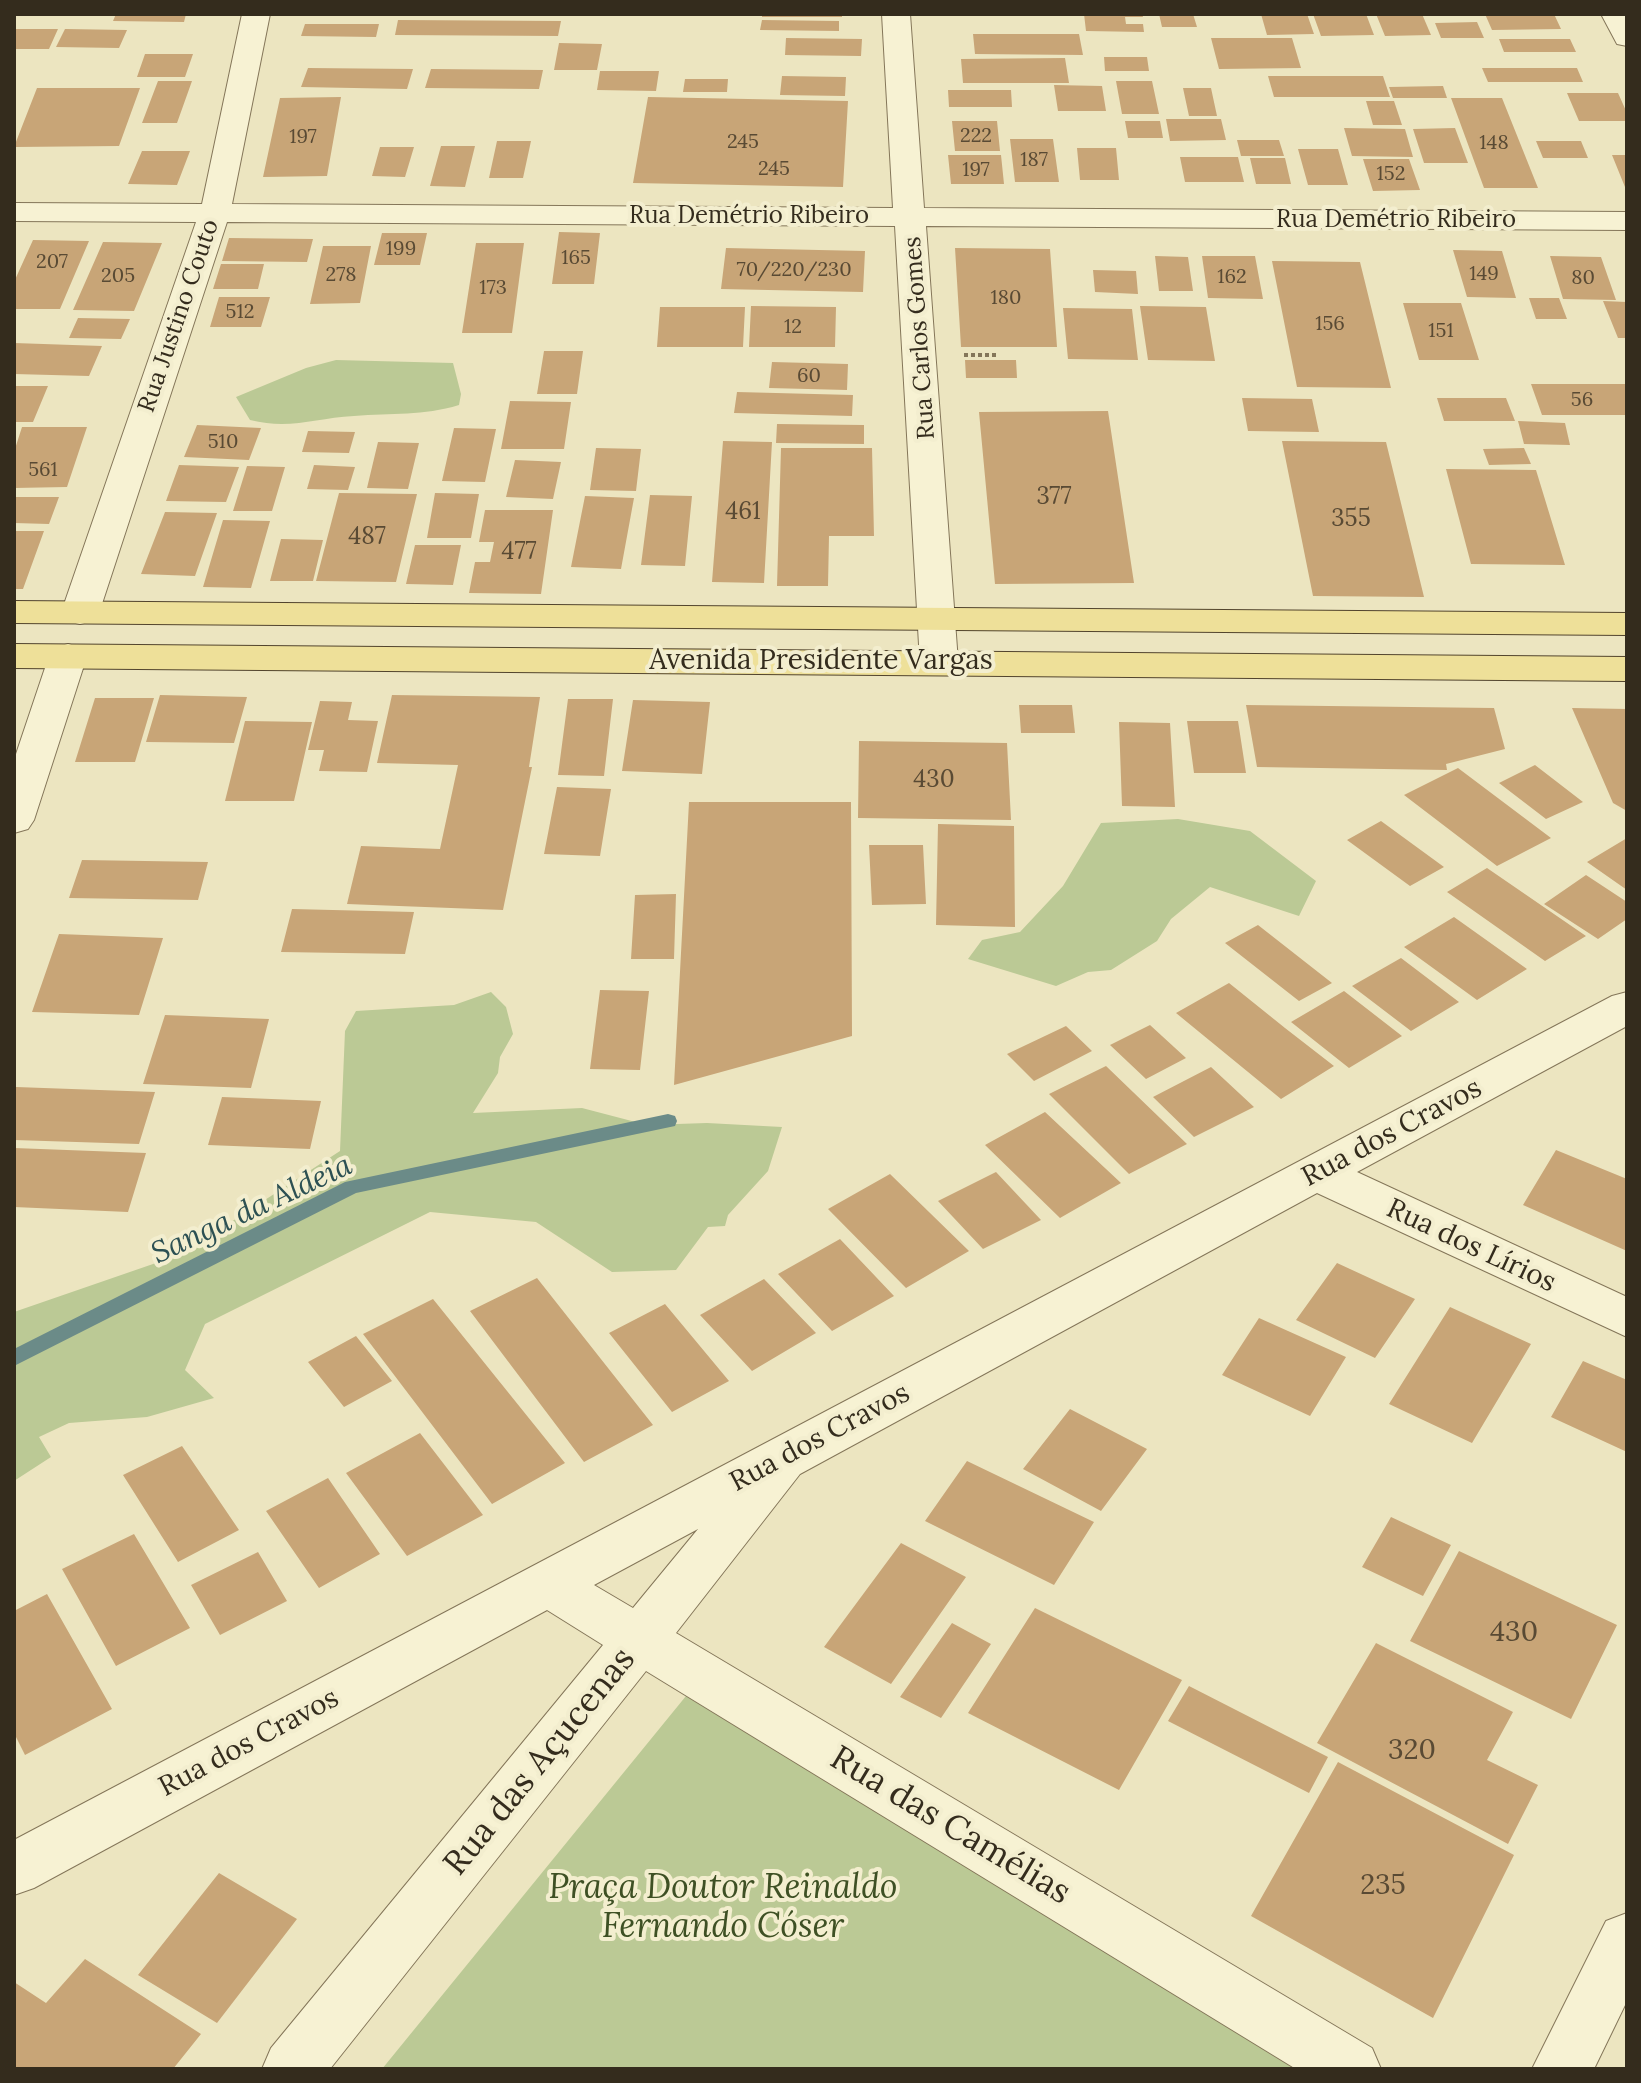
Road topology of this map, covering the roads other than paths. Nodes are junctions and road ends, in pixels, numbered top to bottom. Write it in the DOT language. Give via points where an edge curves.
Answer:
graph roads {
  1 [pos="256,14"];
  2 [pos="896,14"];
  3 [pos="1615,14"];
  4 [pos="1627,38"];
  5 [pos="14,212"];
  6 [pos="215,213"];
  7 [pos="912,217"];
  8 [pos="1627,221"];
  9 [pos="14,612"];
  10 [pos="80,613"];
  11 [pos="937,620"];
  12 [pos="1627,624"];
  13 [pos="14,656"];
  14 [pos="68,656"];
  15 [pos="939,662"];
  16 [pos="1627,669"];
  17 [pos="14,820"];
  18 [pos="1627,1007"];
  19 [pos="1316,1173"];
  20 [pos="1627,1318"];
  21 [pos="787,1456"];
  22 [pos="548,1584"];
  23 [pos="640,1638"];
  24 [pos="14,1869"];
  25 [pos="1627,1940"];
  26 [pos="292,2069"];
  27 [pos="1351,2069"];
  28 [pos="1562,2069"];
  1 -- 6 [label="street, Rua Justino Couto"];
  2 -- 7 [label="street, Rua Carlos Gomes"];
  3 -- 4 [label="street"];
  5 -- 6 [label="street, Rua Demétrio Ribeiro"];
  6 -- 7 [label="street, Rua Demétrio Ribeiro"];
  6 -- 10 [label="street, Rua Justino Couto"];
  7 -- 8 [label="street, Rua Demétrio Ribeiro"];
  7 -- 11 [label="street, Rua Carlos Gomes"];
  9 -- 10 [label="main road, Avenida Presidente Vargas"];
  10 -- 11 [label="main road, Avenida Presidente Vargas"];
  11 -- 12 [label="main road, Avenida Presidente Vargas"];
  11 -- 15 [label="street, Rua Carlos Gomes"];
  13 -- 14 [label="main road, Avenida Presidente Vargas"];
  14 -- 15 [label="main road, Avenida Presidente Vargas"];
  14 -- 17 [label="street"];
  15 -- 16 [label="main road, Avenida Presidente Vargas"];
  18 -- 19 [label="street, Rua dos Cravos"];
  19 -- 20 [label="street, Rua dos Lírios"];
  19 -- 21 [label="street, Rua dos Cravos"];
  21 -- 22 [label="street, Rua dos Cravos"];
  21 -- 23 [label="street, Rua das Açucenas"];
  22 -- 23 [label="street, Rua das Camélias"];
  22 -- 24 [label="street, Rua dos Cravos"];
  23 -- 26 [label="street, Rua das Açucenas"];
  23 -- 27 [label="street, Rua das Camélias"];
  25 -- 28 [label="street"];
}
